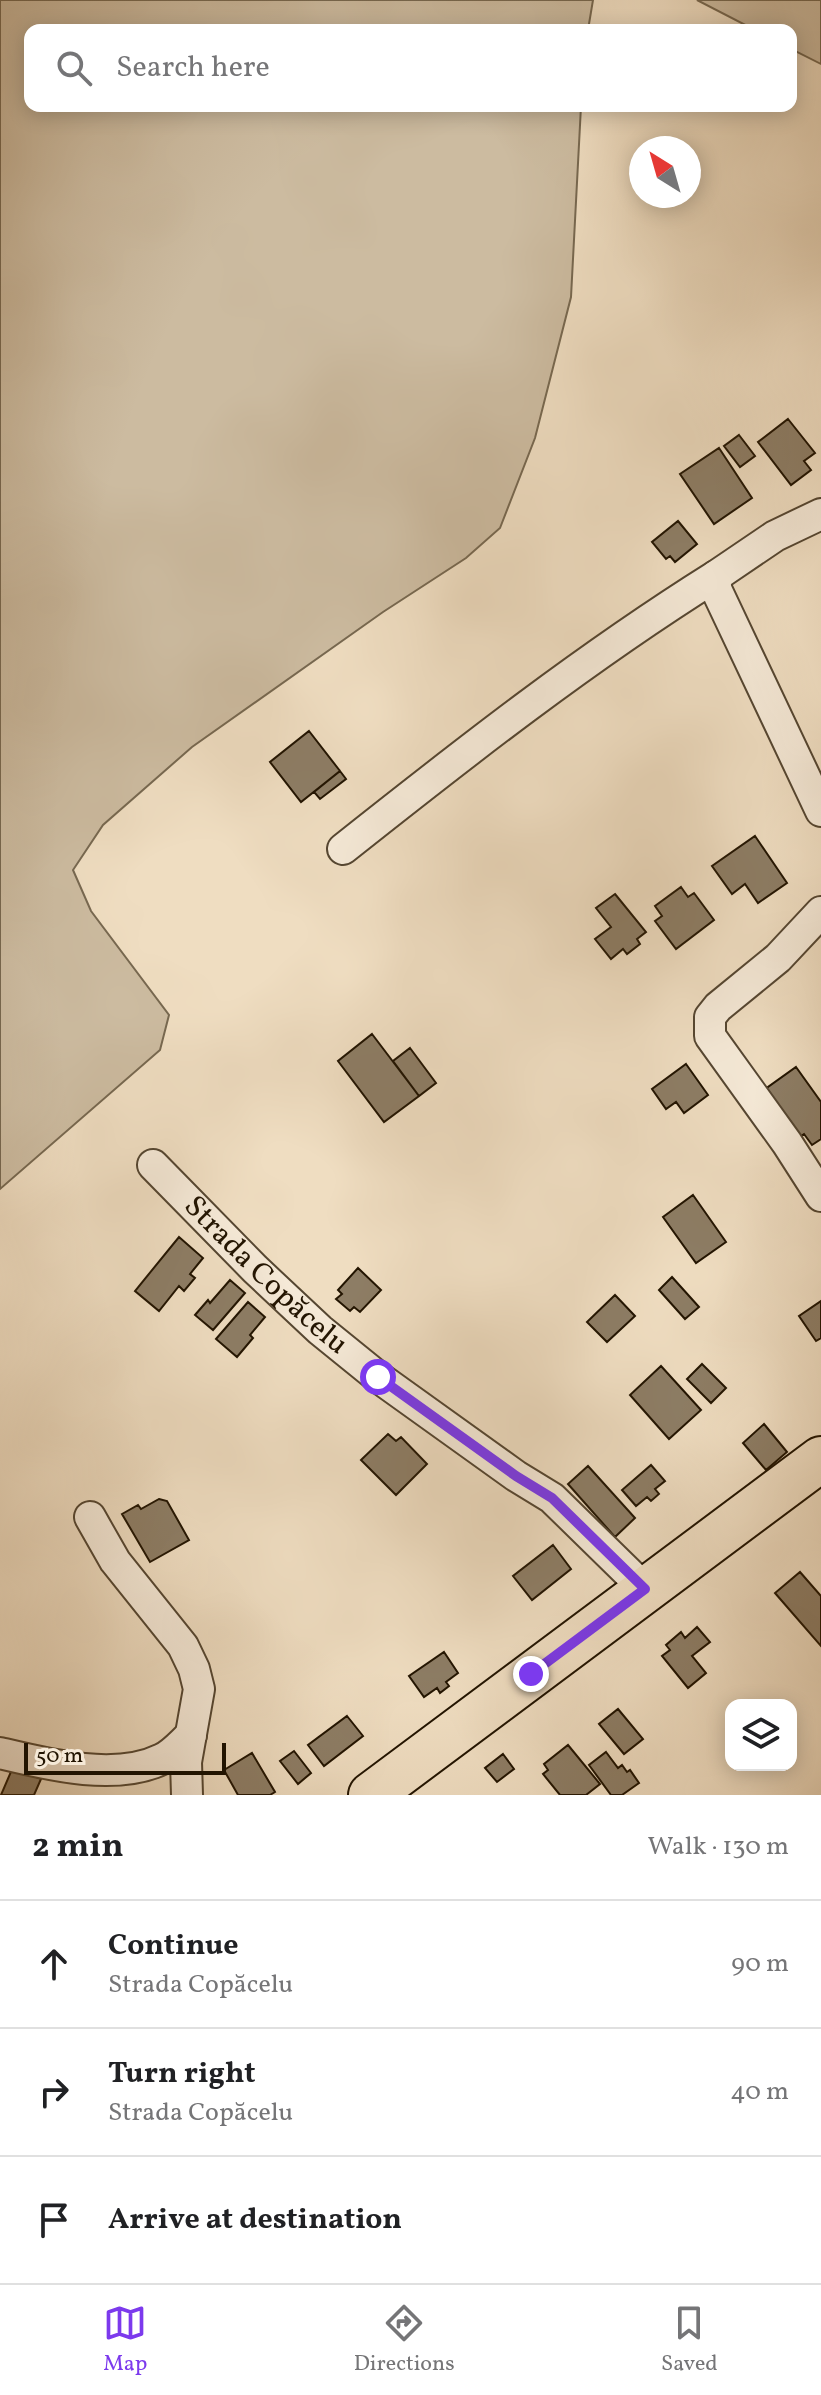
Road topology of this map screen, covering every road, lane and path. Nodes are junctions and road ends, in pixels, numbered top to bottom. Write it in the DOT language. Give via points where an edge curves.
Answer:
graph roads {
  1 [pos="821,514"];
  2 [pos="716,576"];
  3 [pos="821,811"];
  4 [pos="343,849"];
  5 [pos="821,912"];
  6 [pos="153,1165"];
  7 [pos="821,1196"];
  8 [pos="821,1459"];
  9 [pos="90,1517"];
  10 [pos="645,1589"];
  11 [pos="191,1735"];
  12 [pos="0,1753"];
  13 [pos="123,1768"];
  14 [pos="175,1795"];
  15 [pos="187,1795"];
  16 [pos="371,1795"];
  1 -- 2 [label="street" via="775,536"];
  2 -- 3 [label="street" via="716,589"];
  2 -- 4 [label="street" via="509,718"];
  5 -- 7 [label="street" via="710,1017 710,1036"];
  6 -- 10 [label="street, Strada Copăcelu" via="320,1330 378,1377 552,1498"];
  8 -- 10 [label="main road"];
  9 -- 11 [label="street" via="115,1561 183,1646 194,1669 199,1689"];
  10 -- 16 [label="main road"];
  11 -- 13 [label="street" via="158,1761"];
  11 -- 15 [label="street"];
  12 -- 13 [label="street" via="71,1769"];
  13 -- 14 [label="street" via="154,1779"];
}
